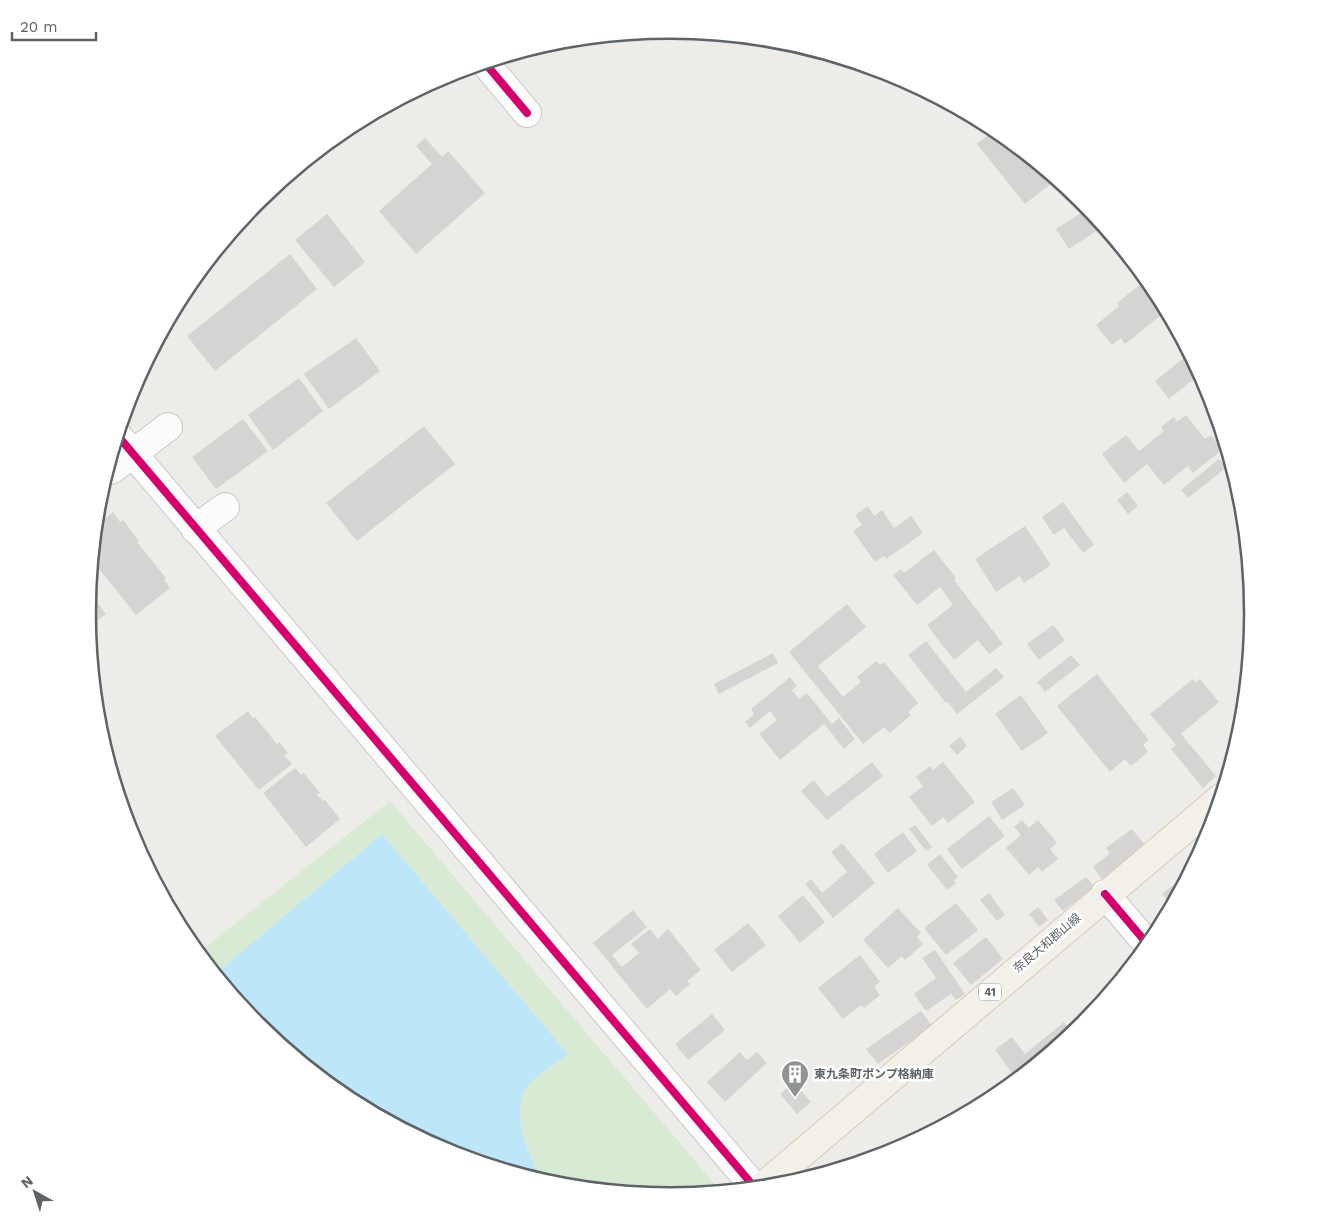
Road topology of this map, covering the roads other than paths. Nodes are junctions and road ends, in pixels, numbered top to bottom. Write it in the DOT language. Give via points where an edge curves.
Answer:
graph roads {
  1 [pos="489,68"];
  2 [pos="527,113"];
  3 [pos="168,427"];
  4 [pos="125,445"];
  5 [pos="116,460"];
  6 [pos="225,507"];
  7 [pos="195,529"];
  8 [pos="1212,805"];
  9 [pos="1105,894"];
  10 [pos="1143,939"];
  11 [pos="772,1179"];
  12 [pos="751,1182"];
  1 -- 2 [label="street"];
  3 -- 4 [label="street"];
  4 -- 5 [label="street"];
  4 -- 7 [label="street"];
  6 -- 7 [label="street"];
  7 -- 12 [label="street"];
  8 -- 9 [label="main road, 奈良大和郡山線 / 41"];
  9 -- 10 [label="street"];
  9 -- 11 [label="main road, 奈良大和郡山線 / 41"];
}
